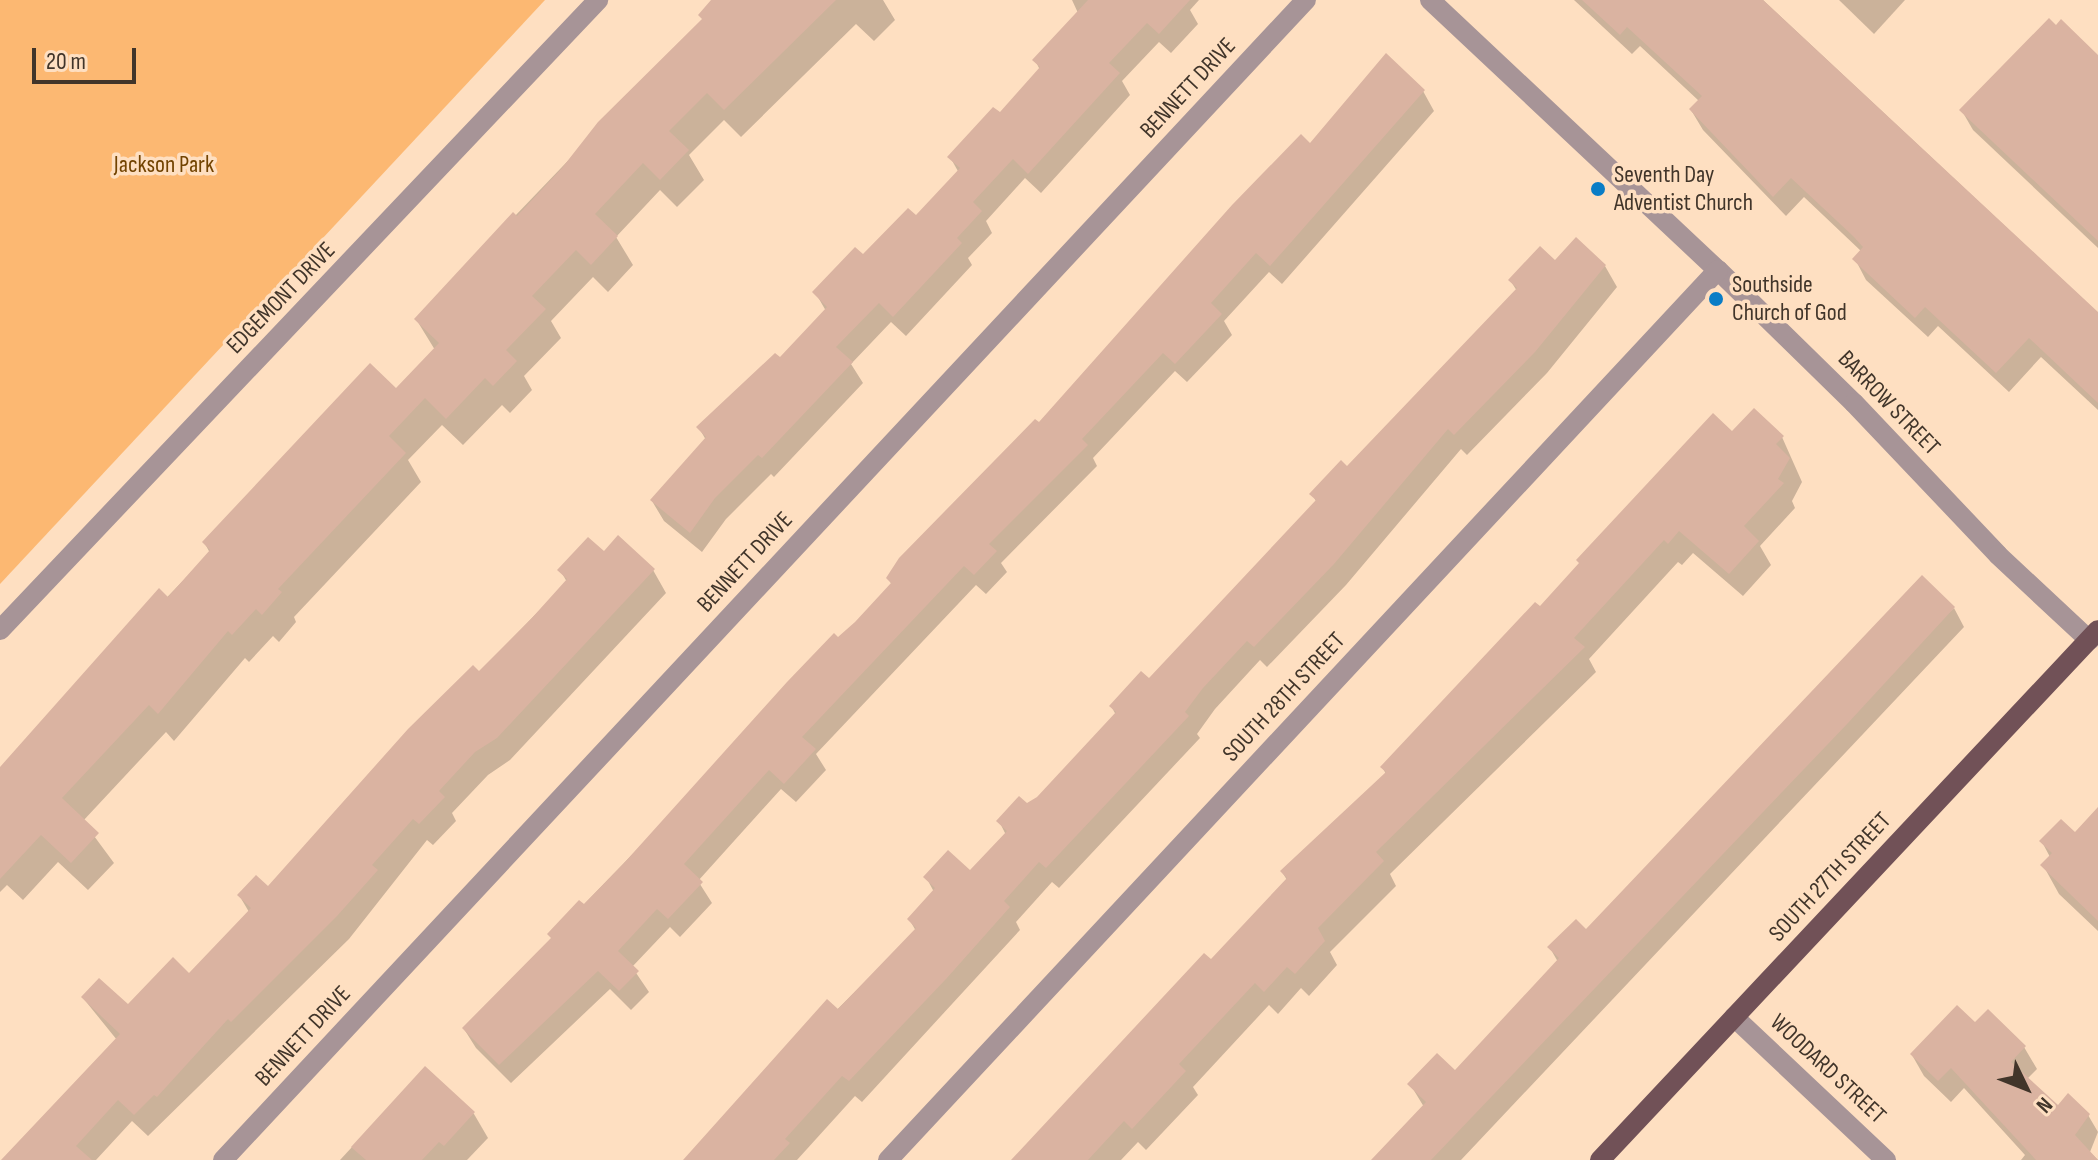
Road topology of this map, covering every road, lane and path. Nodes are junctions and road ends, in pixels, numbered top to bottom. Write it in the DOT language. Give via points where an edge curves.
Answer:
graph roads {
  1 [pos="598,0"];
  2 [pos="1306,0"];
  3 [pos="1430,0"];
  4 [pos="1718,270"];
  5 [pos="0,630"];
  6 [pos="2095,640"];
  7 [pos="1734,1017"];
  8 [pos="223,1160"];
  9 [pos="888,1160"];
  10 [pos="1600,1160"];
  11 [pos="1886,1160"];
  1 -- 5 [label="street, EDGEMONT DRIVE"];
  2 -- 8 [label="street, BENNETT DRIVE"];
  3 -- 4 [label="street, BARROW STREET"];
  4 -- 6 [label="street, BARROW STREET" via="1998,555"];
  4 -- 9 [label="street, SOUTH 28TH STREET"];
  6 -- 7 [label="main road, SOUTH 27TH STREET"];
  7 -- 10 [label="main road, SOUTH 27TH STREET"];
  7 -- 11 [label="street, WOODARD STREET"];
}
